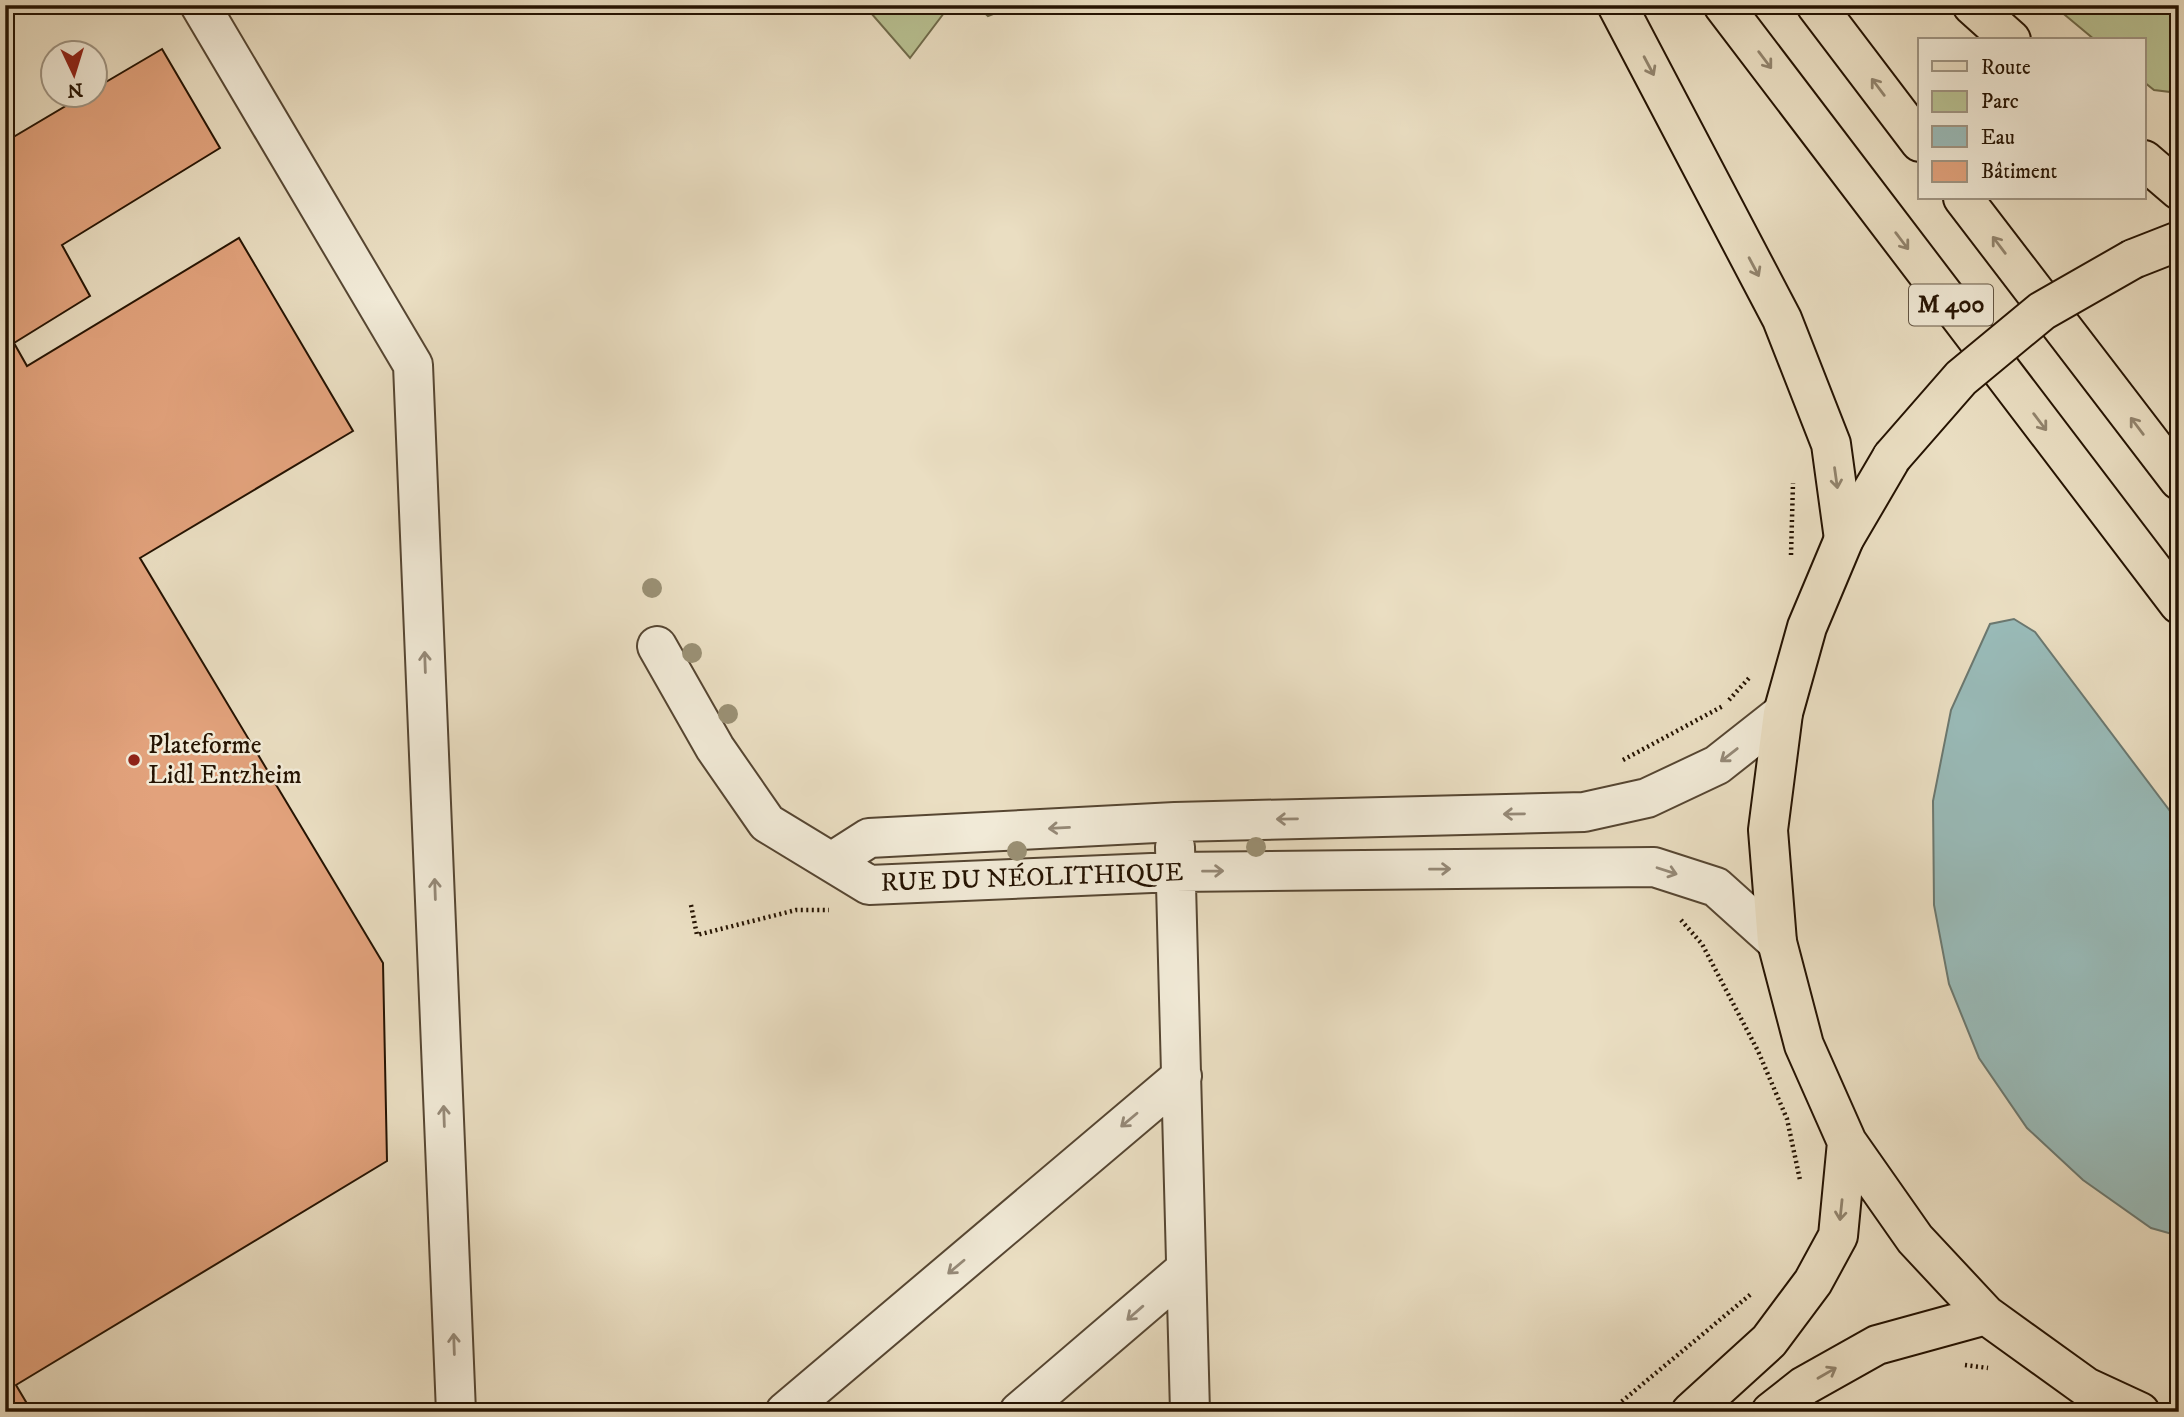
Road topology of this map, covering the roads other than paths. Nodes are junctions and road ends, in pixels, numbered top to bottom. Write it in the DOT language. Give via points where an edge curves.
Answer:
graph roads {
  1 [pos="200,5"];
  2 [pos="1617,5"];
  3 [pos="1723,5"];
  4 [pos="1815,5"];
  5 [pos="1972,5"];
  6 [pos="2009,38"];
  7 [pos="1918,139"];
  8 [pos="2146,162"];
  9 [pos="2179,190"];
  10 [pos="1965,200"];
  11 [pos="2179,241"];
  12 [pos="2179,480"];
  13 [pos="1844,538"];
  14 [pos="2179,604"];
  15 [pos="657,646"];
  16 [pos="1783,713"];
  17 [pos="1175,822"];
  18 [pos="833,861"];
  19 [pos="1175,872"];
  20 [pos="1777,943"];
  21 [pos="1182,1076"];
  22 [pos="1847,1142"];
  23 [pos="1186,1269"];
  24 [pos="1986,1315"];
  25 [pos="456,1412"];
  26 [pos="785,1412"];
  27 [pos="1019,1412"];
  28 [pos="1190,1412"];
  29 [pos="1692,1412"];
  30 [pos="1771,1412"];
  31 [pos="2140,1412"];
  25 -- 1 [label="street, one-way" via="413,365"];
  2 -- 13 [label="main road, one-way" via="1782,319 1831,444"];
  3 -- 14 [label="main road, M 400, one-way"];
  7 -- 4 [label="main road, one-way"];
  5 -- 6 [label="main road"];
  8 -- 9 [label="main road"];
  12 -- 10 [label="main road, M 400, one-way"];
  11 -- 13 [label="main road, bridge" via="2133,259 2042,311 1961,378 1892,457"];
  13 -- 16 [label="main road" via="1807,627"];
  15 -- 18 [label="street" via="715,748 767,823"];
  16 -- 17 [label="street, RUE DU NÉOLITHIQUE, one-way" via="1717,765 1647,797 1584,812"];
  16 -- 20 [label="main road" via="1768,830"];
  17 -- 18 [label="street, RUE DU NÉOLITHIQUE, one-way" via="869,838"];
  17 -- 19 [label="street"];
  18 -- 19 [label="street, RUE DU NÉOLITHIQUE" via="869,885"];
  19 -- 20 [label="street, RUE DU NÉOLITHIQUE, one-way" via="1654,867 1716,887"];
  19 -- 21 [label="street"];
  20 -- 22 [label="main road" via="1804,1045"];
  21 -- 23 [label="street"];
  21 -- 26 [label="street, one-way"];
  22 -- 24 [label="main road" via="1915,1239"];
  22 -- 29 [label="main road, one-way" via="1838,1236 1813,1282 1769,1341"];
  23 -- 27 [label="street, one-way"];
  23 -- 28 [label="street"];
  30 -- 24 [label="main road, one-way" via="1804,1387 1877,1345"];
  24 -- 31 [label="main road" via="2087,1387"];
}
